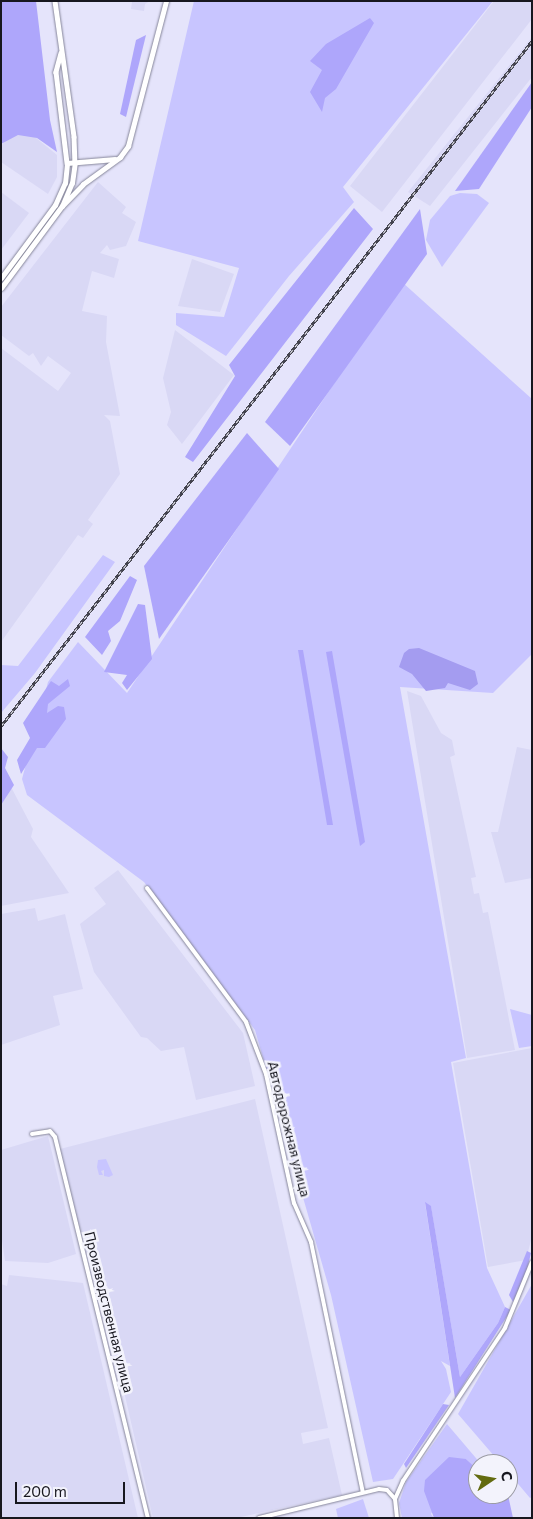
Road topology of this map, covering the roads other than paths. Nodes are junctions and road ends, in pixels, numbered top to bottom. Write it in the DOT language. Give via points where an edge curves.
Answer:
graph roads {
  1 [pos="55,1"];
  2 [pos="166,1"];
  3 [pos="62,49"];
  4 [pos="118,159"];
  5 [pos="75,162"];
  6 [pos="67,163"];
  7 [pos="62,206"];
  8 [pos="1,278"];
  9 [pos="1,288"];
  10 [pos="147,888"];
  11 [pos="32,1134"];
  12 [pos="532,1262"];
  13 [pos="363,1492"];
  14 [pos="395,1499"];
  15 [pos="148,1518"];
  16 [pos="259,1518"];
  17 [pos="397,1518"];
  1 -- 3 [label="street"];
  2 -- 4 [label="main road" via="132,138"];
  3 -- 5 [label="street"];
  3 -- 6 [label="street" via="56,72"];
  4 -- 5 [label="main road"];
  4 -- 7 [label="main road" via="82,184"];
  5 -- 6 [label="main road"];
  5 -- 7 [label="main road" via="72,183"];
  6 -- 8 [label="main road" via="65,183 56,205"];
  7 -- 9 [label="main road"];
  10 -- 13 [label="street, Автодорожная улица" via="246,1022 260,1058 294,1203 311,1242"];
  11 -- 15 [label="street, Производственная улица" via="50,1131 54,1137"];
  12 -- 14 [label="street" via="505,1328 403,1481"];
  13 -- 14 [label="street" via="387,1490"];
  13 -- 16 [label="street"];
  14 -- 17 [label="street"];
}
